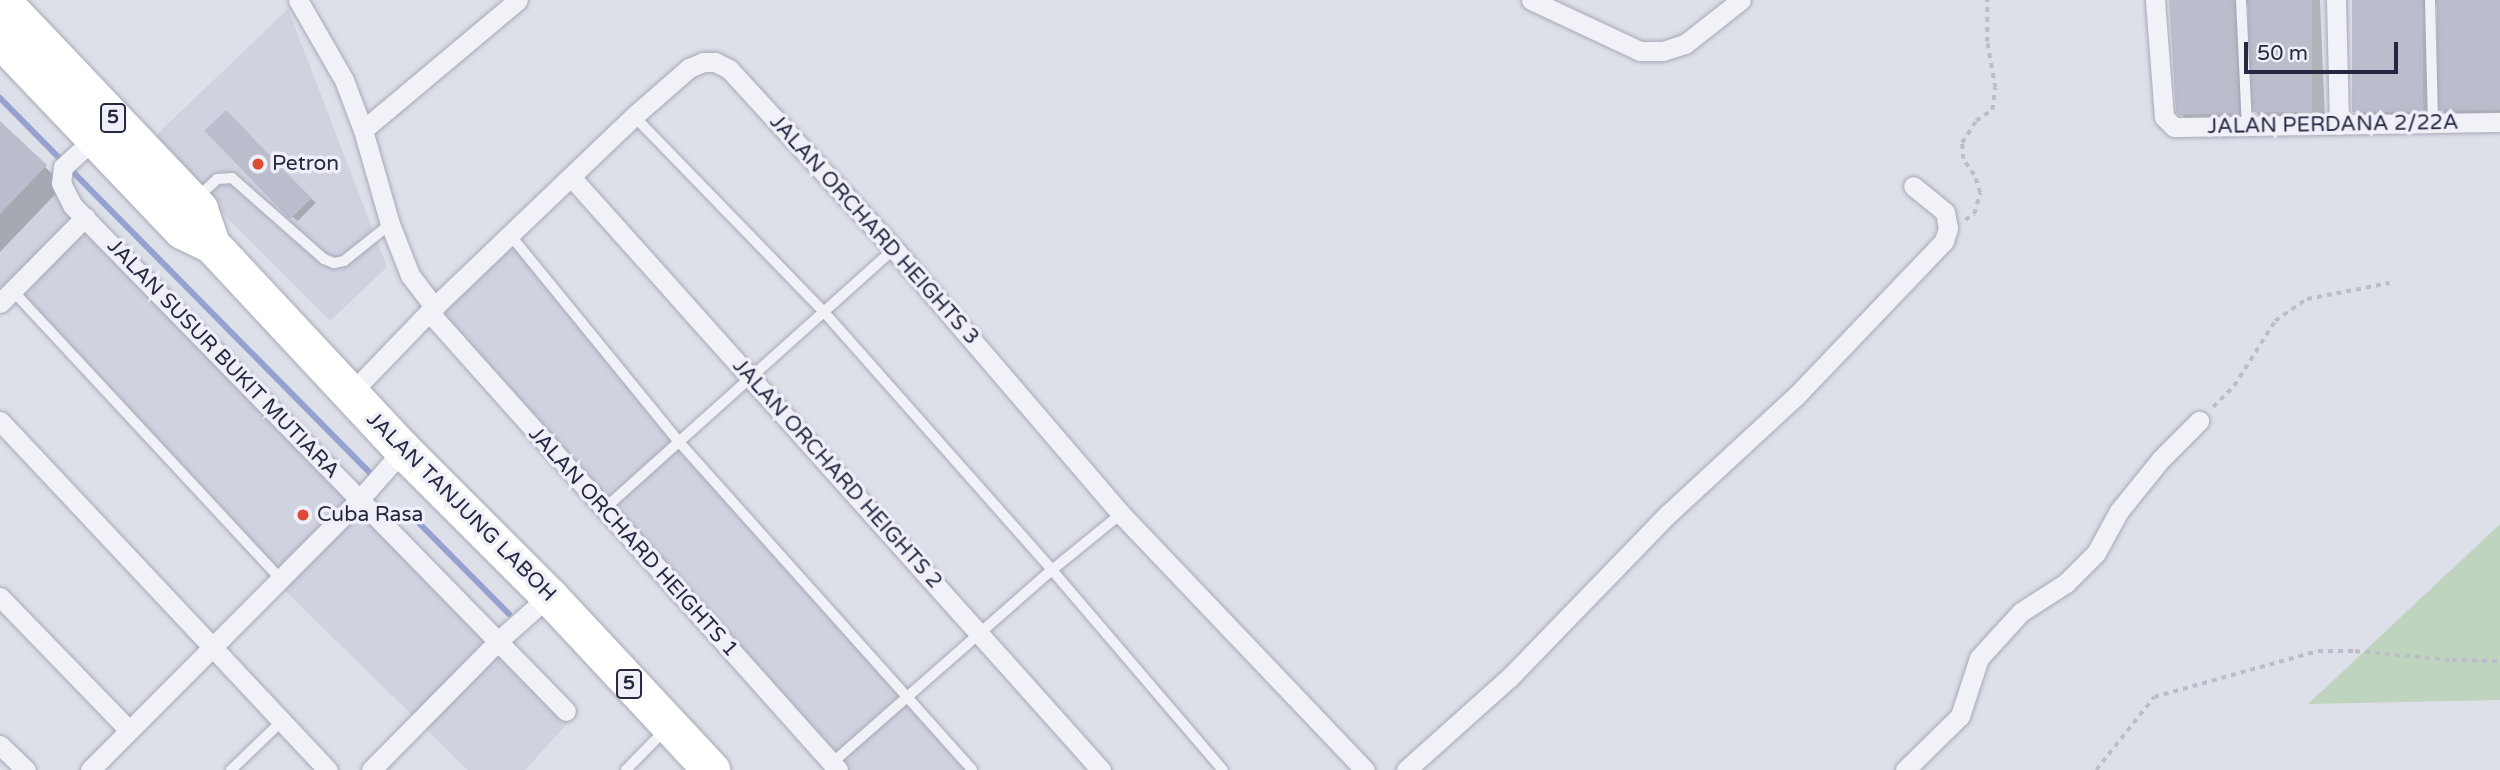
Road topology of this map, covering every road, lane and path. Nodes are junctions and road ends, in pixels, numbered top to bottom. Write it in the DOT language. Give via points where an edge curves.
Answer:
graph roads {
  1 [pos="1,0"];
  2 [pos="298,0"];
  3 [pos="518,0"];
  4 [pos="1531,0"];
  5 [pos="1741,0"];
  6 [pos="1987,0"];
  7 [pos="2155,0"];
  8 [pos="2241,0"];
  9 [pos="2336,0"];
  10 [pos="2430,0"];
  11 [pos="0,39"];
  12 [pos="634,116"];
  13 [pos="2500,122"];
  14 [pos="2433,123"];
  15 [pos="2339,125"];
  16 [pos="2247,126"];
  17 [pos="363,130"];
  18 [pos="78,153"];
  19 [pos="572,178"];
  20 [pos="1913,186"];
  21 [pos="192,202"];
  22 [pos="85,217"];
  23 [pos="390,224"];
  24 [pos="1948,228"];
  25 [pos="511,236"];
  26 [pos="211,244"];
  27 [pos="894,249"];
  28 [pos="2389,283"];
  29 [pos="6,297"];
  30 [pos="432,310"];
  31 [pos="824,313"];
  32 [pos="369,374"];
  33 [pos="751,378"];
  34 [pos="0,421"];
  35 [pos="2199,421"];
  36 [pos="680,443"];
  37 [pos="380,476"];
  38 [pos="603,510"];
  39 [pos="1121,514"];
  40 [pos="1052,570"];
  41 [pos="279,578"];
  42 [pos="549,596"];
  43 [pos="0,597"];
  44 [pos="981,633"];
  45 [pos="498,641"];
  46 [pos="213,648"];
  47 [pos="2500,661"];
  48 [pos="906,698"];
  49 [pos="566,711"];
  50 [pos="282,721"];
  51 [pos="668,727"];
  52 [pos="129,730"];
  53 [pos="0,745"];
  54 [pos="835,767"];
  55 [pos="26,770"];
  56 [pos="90,770"];
  57 [pos="231,770"];
  58 [pos="328,770"];
  59 [pos="371,770"];
  60 [pos="626,770"];
  61 [pos="711,770"];
  62 [pos="972,770"];
  63 [pos="1101,770"];
  64 [pos="1223,770"];
  65 [pos="1365,770"];
  66 [pos="1406,770"];
  67 [pos="1905,770"];
  68 [pos="2096,770"];
  1 -- 21 [label="highway, JALAN TANJUNG LABOH / 5"];
  2 -- 17 [label="street, JALAN ORCHARD HEIGHTS 1" via="344,80"];
  3 -- 17 [label="street"];
  4 -- 5 [label="street" via="1640,51 1663,51 1685,44"];
  6 -- 24 [label="path" via="1992,110 1976,121 1962,144 1963,159 1980,192 1974,214"];
  7 -- 16 [label="street, JALAN PERDANA 2/22A" via="2167,123 2175,127"];
  8 -- 16 [label="lane"];
  9 -- 15 [label="street"];
  10 -- 14 [label="lane"];
  11 -- 18 [label="highway, JALAN TANJUNG LABOH / 5"];
  12 -- 19 [label="street, JALAN ORCHARD HEIGHTS 3"];
  12 -- 27 [label="street, JALAN ORCHARD HEIGHTS 3" via="689,68 703,62 729,69"];
  12 -- 31 [label="lane"];
  13 -- 14 [label="street, JALAN PERDANA 2/22A"];
  14 -- 15 [label="street, JALAN PERDANA 2/22A"];
  15 -- 16 [label="street, JALAN PERDANA 2/22A"];
  17 -- 23 [label="street, JALAN ORCHARD HEIGHTS 1"];
  18 -- 22 [label="street, JALAN SUSUR BUKIT MUTIARA" via="61,183 64,194"];
  18 -- 26 [label="highway, JALAN TANJUNG LABOH / 5" via="182,230"];
  19 -- 25 [label="street, JALAN ORCHARD HEIGHTS 3"];
  19 -- 33 [label="street, JALAN ORCHARD HEIGHTS 2"];
  20 -- 24 [label="street" via="1945,212"];
  21 -- 23 [label="lane" via="217,179 232,178 334,263 344,261"];
  21 -- 26 [label="highway, JALAN TANJUNG LABOH / 5"];
  22 -- 29 [label="street"];
  22 -- 37 [label="street, JALAN SUSUR BUKIT MUTIARA"];
  23 -- 30 [label="street, JALAN ORCHARD HEIGHTS 1" via="410,275"];
  24 -- 66 [label="street" via="1944,241 1796,397 1668,514 1509,678"];
  25 -- 30 [label="street, JALAN ORCHARD HEIGHTS 3"];
  25 -- 36 [label="lane"];
  26 -- 32 [label="highway, JALAN TANJUNG LABOH / 5"];
  27 -- 31 [label="lane"];
  27 -- 39 [label="street, JALAN ORCHARD HEIGHTS 3"];
  28 -- 35 [label="path" via="2307,299 2275,321 2234,386"];
  29 -- 41 [label="lane"];
  30 -- 32 [label="street, JALAN ORCHARD HEIGHTS 3"];
  30 -- 38 [label="street, JALAN ORCHARD HEIGHTS 1"];
  31 -- 33 [label="lane"];
  31 -- 40 [label="lane"];
  32 -- 37 [label="highway, JALAN TANJUNG LABOH / 5"];
  33 -- 36 [label="lane"];
  33 -- 44 [label="street, JALAN ORCHARD HEIGHTS 2"];
  34 -- 46 [label="street"];
  35 -- 67 [label="street" via="2119,511 2096,553 2066,583 2021,612 1979,658 1960,716"];
  36 -- 38 [label="lane"];
  36 -- 48 [label="lane"];
  37 -- 41 [label="street"];
  37 -- 42 [label="highway, JALAN TANJUNG LABOH / 5"];
  37 -- 45 [label="street, JALAN SUSUR BUKIT MUTIARA"];
  38 -- 54 [label="street, JALAN ORCHARD HEIGHTS 1"];
  39 -- 40 [label="lane"];
  39 -- 65 [label="street, JALAN ORCHARD HEIGHTS 3"];
  40 -- 44 [label="lane"];
  40 -- 64 [label="lane"];
  41 -- 46 [label="street"];
  42 -- 45 [label="street"];
  42 -- 51 [label="highway, JALAN TANJUNG LABOH / 5"];
  43 -- 52 [label="street"];
  44 -- 48 [label="lane"];
  44 -- 63 [label="street, JALAN ORCHARD HEIGHTS 2"];
  45 -- 49 [label="street, JALAN SUSUR BUKIT MUTIARA"];
  45 -- 59 [label="street"];
  46 -- 50 [label="street"];
  46 -- 52 [label="street"];
  47 -- 68 [label="path" via="2318,651 2154,697"];
  48 -- 54 [label="lane"];
  48 -- 62 [label="lane"];
  50 -- 57 [label="lane"];
  50 -- 58 [label="street"];
  51 -- 60 [label="lane"];
  51 -- 61 [label="highway, JALAN TANJUNG LABOH / 5"];
  52 -- 56 [label="street"];
  53 -- 55 [label="street"];
}
